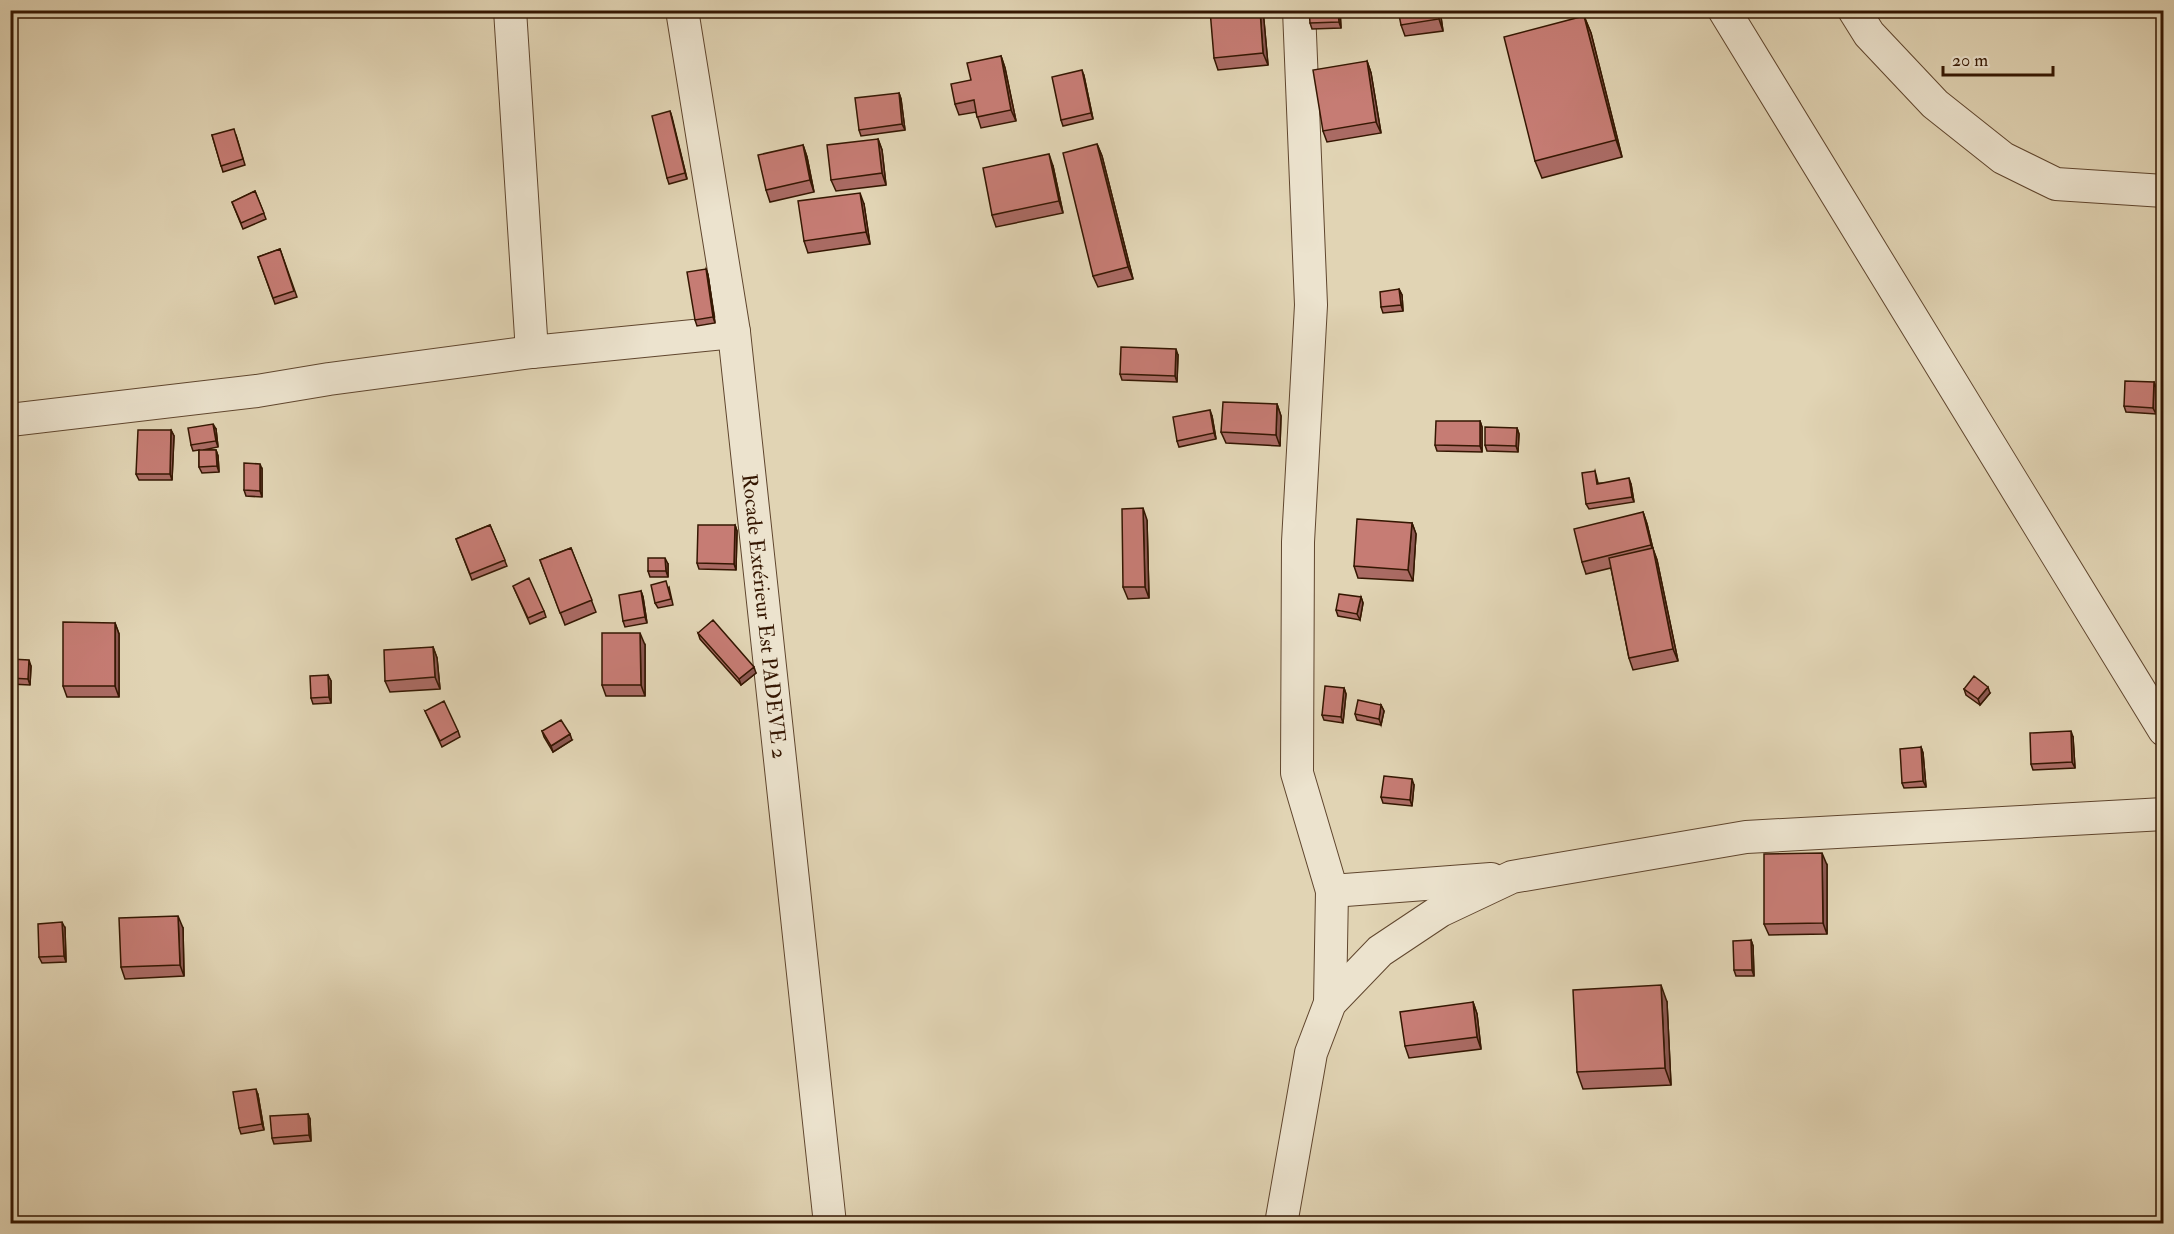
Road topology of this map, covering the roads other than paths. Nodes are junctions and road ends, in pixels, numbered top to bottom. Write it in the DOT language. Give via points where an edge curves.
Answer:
graph roads {
  1 [pos="510,10"];
  2 [pos="682,10"];
  3 [pos="1299,10"];
  4 [pos="1724,10"];
  5 [pos="1854,10"];
  6 [pos="2163,191"];
  7 [pos="734,332"];
  8 [pos="532,352"];
  9 [pos="10,420"];
  10 [pos="2163,730"];
  11 [pos="2163,814"];
  12 [pos="1512,878"];
  13 [pos="1332,891"];
  14 [pos="1330,1003"];
  15 [pos="830,1224"];
  16 [pos="1281,1224"];
  1 -- 8 [label="street"];
  2 -- 7 [label="street, Rocade Extérieur Est PADEVE 2"];
  3 -- 13 [label="street" via="1311,305 1298,542 1297,773"];
  4 -- 10 [label="street"];
  5 -- 6 [label="street" via="1869,34 1935,104 2003,158 2055,184"];
  7 -- 8 [label="street"];
  7 -- 15 [label="street, Rocade Extérieur Est PADEVE 2"];
  8 -- 9 [label="street"];
  11 -- 12 [label="street" via="1746,837"];
  12 -- 13 [label="street"];
  12 -- 14 [label="street" via="1440,911 1380,951"];
  13 -- 14 [label="street"];
  14 -- 16 [label="street" via="1311,1053"];
}
